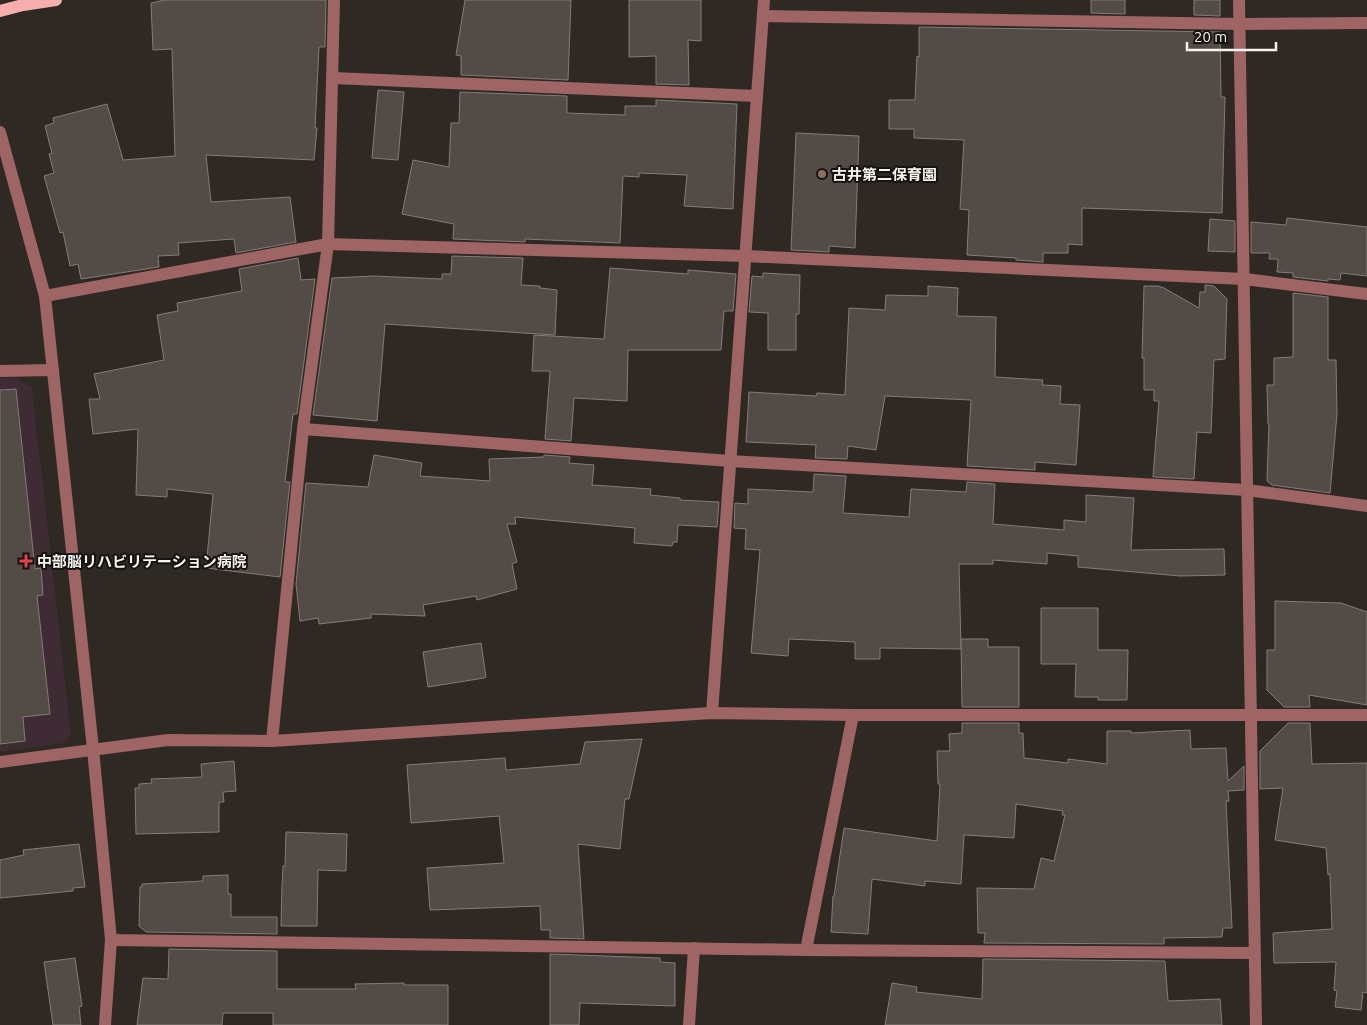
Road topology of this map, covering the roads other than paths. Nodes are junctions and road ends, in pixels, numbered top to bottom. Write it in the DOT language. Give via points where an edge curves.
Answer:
graph roads {
  1 [pos="56,0"];
  2 [pos="334,0"];
  3 [pos="764,0"];
  4 [pos="1240,0"];
  5 [pos="0,11"];
  6 [pos="763,16"];
  7 [pos="1367,23"];
  8 [pos="1240,24"];
  9 [pos="333,78"];
  10 [pos="757,96"];
  11 [pos="0,132"];
  12 [pos="328,244"];
  13 [pos="745,256"];
  14 [pos="1244,279"];
  15 [pos="1367,294"];
  16 [pos="45,296"];
  17 [pos="53,370"];
  18 [pos="0,371"];
  19 [pos="303,429"];
  20 [pos="730,461"];
  21 [pos="1246,490"];
  22 [pos="1367,506"];
  23 [pos="712,713"];
  24 [pos="853,715"];
  25 [pos="1250,715"];
  26 [pos="1367,715"];
  27 [pos="272,741"];
  28 [pos="93,749"];
  29 [pos="0,762"];
  30 [pos="111,940"];
  31 [pos="694,948"];
  32 [pos="806,950"];
  33 [pos="1254,953"];
  34 [pos="105,1025"];
  35 [pos="689,1025"];
  36 [pos="1256,1025"];
  1 -- 5 [label="main road"];
  2 -- 9 [label="street"];
  3 -- 6 [label="street"];
  4 -- 8 [label="street"];
  6 -- 8 [label="street"];
  6 -- 10 [label="street"];
  7 -- 8 [label="street"];
  8 -- 14 [label="street"];
  9 -- 10 [label="street"];
  9 -- 12 [label="street"];
  10 -- 13 [label="street"];
  11 -- 16 [label="street"];
  12 -- 13 [label="street"];
  12 -- 16 [label="street"];
  12 -- 19 [label="street"];
  13 -- 14 [label="street"];
  13 -- 20 [label="street"];
  14 -- 15 [label="street"];
  14 -- 21 [label="street"];
  16 -- 17 [label="street"];
  17 -- 18 [label="street"];
  17 -- 28 [label="street"];
  19 -- 20 [label="street"];
  19 -- 27 [label="street"];
  20 -- 21 [label="street"];
  20 -- 23 [label="street"];
  21 -- 22 [label="street"];
  21 -- 25 [label="street"];
  23 -- 24 [label="street"];
  23 -- 27 [label="street"];
  24 -- 25 [label="street"];
  24 -- 32 [label="street"];
  25 -- 26 [label="street"];
  25 -- 33 [label="street"];
  27 -- 28 [label="street" via="168,740"];
  28 -- 29 [label="street"];
  28 -- 30 [label="street"];
  30 -- 31 [label="street"];
  30 -- 34 [label="street"];
  31 -- 32 [label="street"];
  31 -- 35 [label="street"];
  32 -- 33 [label="street"];
  33 -- 36 [label="street"];
}
